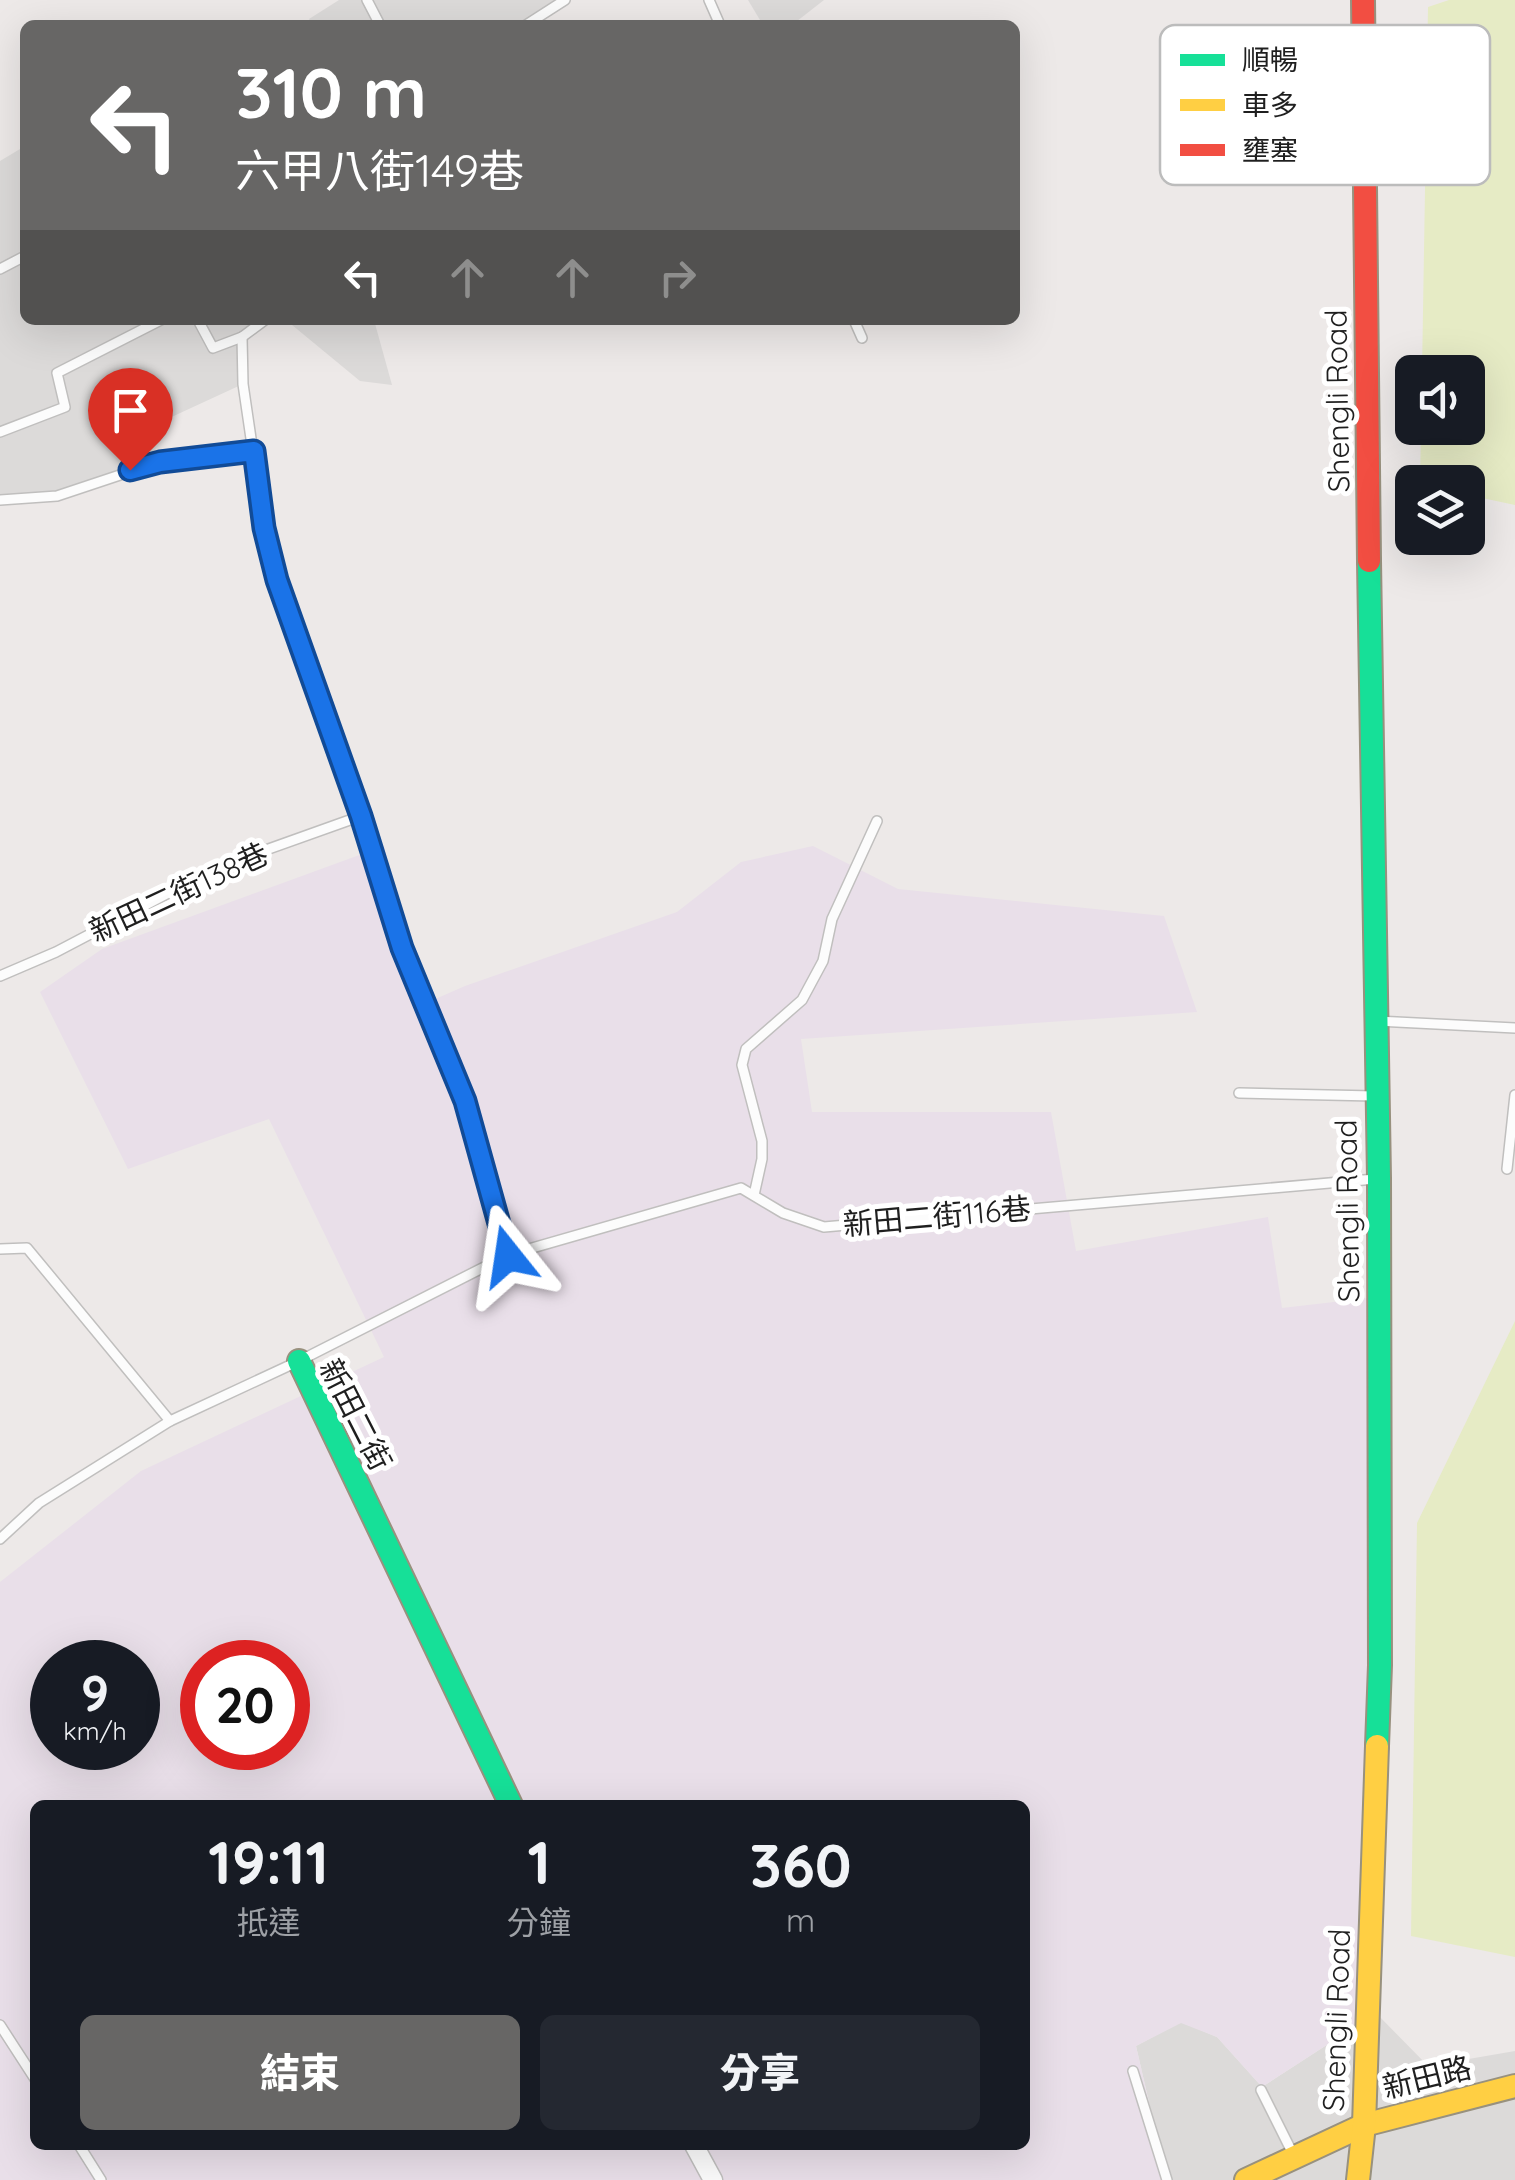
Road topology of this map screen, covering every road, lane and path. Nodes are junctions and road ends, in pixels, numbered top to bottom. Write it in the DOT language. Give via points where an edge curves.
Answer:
graph roads {
  1 [pos="565,0"];
  2 [pos="1363,0"];
  3 [pos="534,20"];
  4 [pos="1363,25"];
  5 [pos="1365,185"];
  6 [pos="151,325"];
  7 [pos="200,325"];
  8 [pos="258,325"];
  9 [pos="856,325"];
  10 [pos="242,336"];
  11 [pos="862,338"];
  12 [pos="0,432"];
  13 [pos="254,451"];
  14 [pos="0,500"];
  15 [pos="361,816"];
  16 [pos="877,821"];
  17 [pos="0,976"];
  18 [pos="1374,1021"];
  19 [pos="1515,1028"];
  20 [pos="1240,1093"];
  21 [pos="1515,1095"];
  22 [pos="1376,1096"];
  23 [pos="1506,1169"];
  24 [pos="1379,1178"];
  25 [pos="754,1196"];
  26 [pos="0,1249"];
  27 [pos="508,1256"];
  28 [pos="299,1361"];
  29 [pos="170,1422"];
  30 [pos="0,1539"];
  31 [pos="509,1800"];
  32 [pos="0,2025"];
  33 [pos="30,2071"];
  34 [pos="1133,2071"];
  35 [pos="1515,2086"];
  36 [pos="1261,2090"];
  37 [pos="1364,2125"];
  38 [pos="81,2150"];
  39 [pos="697,2150"];
  40 [pos="1294,2157"];
  41 [pos="102,2180"];
  42 [pos="713,2180"];
  43 [pos="1167,2180"];
  44 [pos="1246,2180"];
  45 [pos="1358,2180"];
  1 -- 3 [label="lane"];
  2 -- 4 [label="street, Shengli Road"];
  5 -- 18 [label="street, Shengli Road"];
  6 -- 12 [label="lane" via="57,372 65,407"];
  7 -- 10 [label="lane" via="212,348"];
  8 -- 10 [label="lane"];
  9 -- 11 [label="lane"];
  10 -- 13 [label="lane"];
  13 -- 14 [label="lane" via="160,462 57,496"];
  13 -- 15 [label="lane" via="277,580"];
  15 -- 17 [label="lane, 新田二街138巷" via="218,867"];
  15 -- 27 [label="lane" via="402,948 465,1101"];
  16 -- 25 [label="lane" via="802,1000 746,1049 742,1065 762,1141"];
  18 -- 19 [label="lane"];
  18 -- 22 [label="street, Shengli Road"];
  20 -- 22 [label="lane"];
  21 -- 23 [label="lane"];
  22 -- 24 [label="street, Shengli Road"];
  24 -- 25 [label="lane, 新田二街116巷" via="824,1228"];
  24 -- 37 [label="street, Shengli Road" via="1380,1665"];
  25 -- 27 [label="lane, 新田二街116巷" via="741,1188"];
  26 -- 29 [label="lane" via="27,1248"];
  27 -- 28 [label="lane, 新田二街116巷"];
  28 -- 29 [label="lane, 新田二街"];
  28 -- 31 [label="street, 新田二街"];
  29 -- 30 [label="lane, 新田二街" via="39,1502"];
  32 -- 33 [label="lane"];
  34 -- 43 [label="lane"];
  35 -- 37 [label="street, 新田路"];
  36 -- 40 [label="lane"];
  37 -- 40 [label="street, 新田路"];
  37 -- 45 [label="street, Shengli Road"];
  38 -- 41 [label="lane"];
  39 -- 42 [label="street"];
  40 -- 44 [label="street, 新田路"];
}
